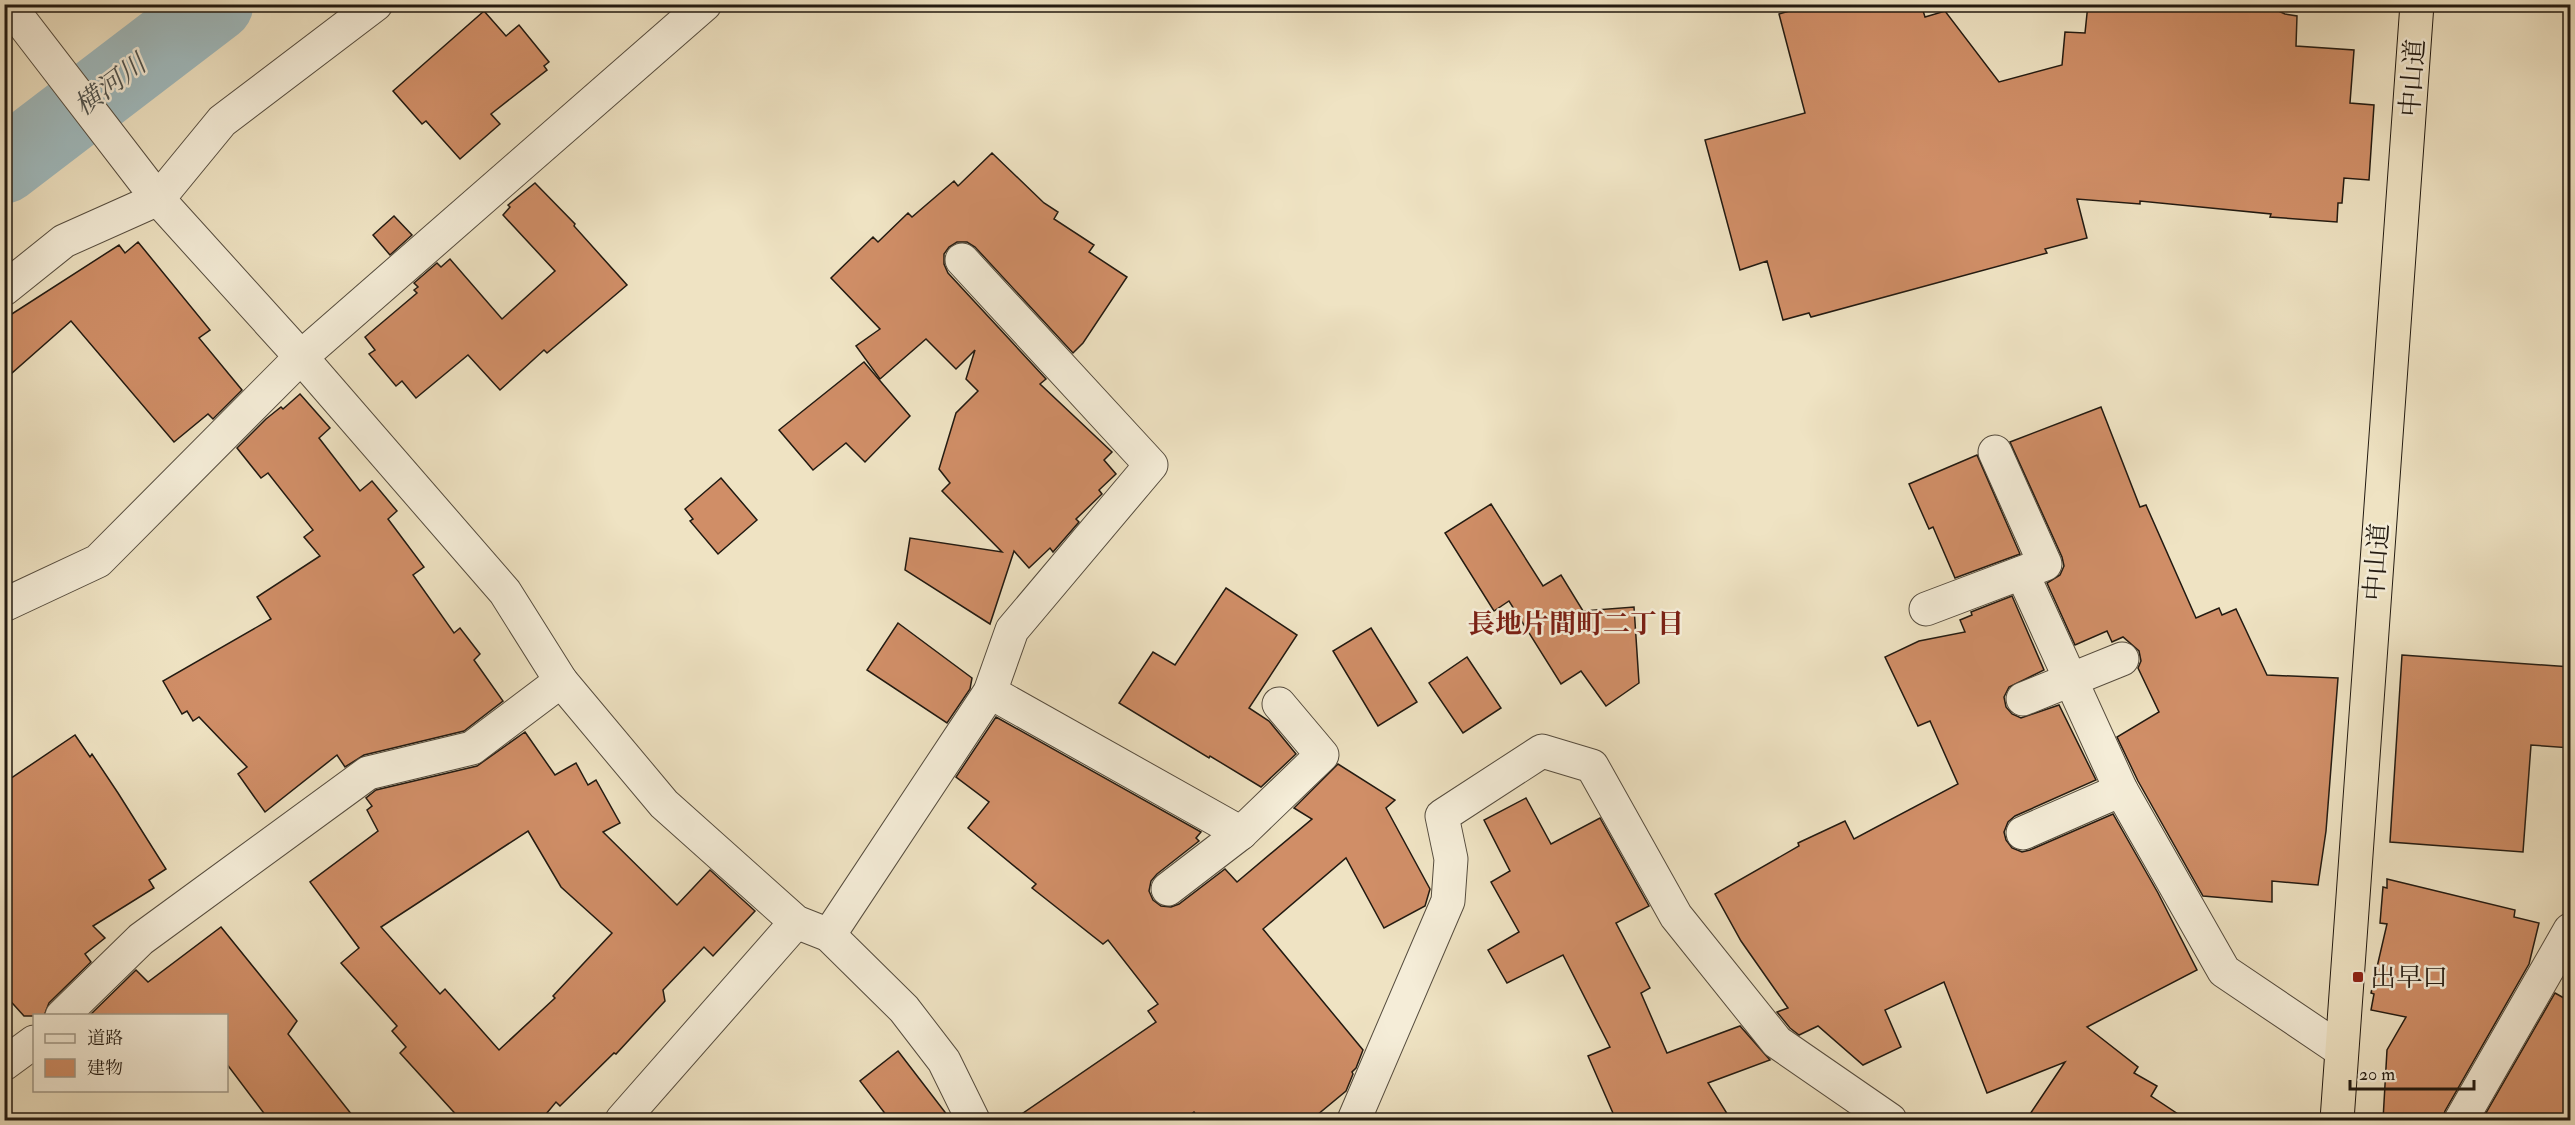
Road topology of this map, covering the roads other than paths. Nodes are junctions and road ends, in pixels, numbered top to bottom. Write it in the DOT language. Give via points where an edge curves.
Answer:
graph roads {
  1 [pos="8,4"];
  2 [pos="376,4"];
  3 [pos="705,4"];
  4 [pos="2417,4"];
  5 [pos="151,188"];
  6 [pos="962,260"];
  7 [pos="4,289"];
  8 [pos="301,357"];
  9 [pos="1995,452"];
  10 [pos="2022,573"];
  11 [pos="4,605"];
  12 [pos="1926,609"];
  13 [pos="2122,659"];
  14 [pos="2071,680"];
  15 [pos="561,681"];
  16 [pos="990,692"];
  17 [pos="2023,699"];
  18 [pos="1280,704"];
  19 [pos="2121,790"];
  20 [pos="1241,833"];
  21 [pos="2023,833"];
  22 [pos="1168,889"];
  23 [pos="796,922"];
  24 [pos="2571,930"];
  25 [pos="829,935"];
  26 [pos="64,1014"];
  27 [pos="33,1043"];
  28 [pos="2341,1050"];
  29 [pos="4,1064"];
  30 [pos="622,1120"];
  31 [pos="973,1120"];
  32 [pos="1354,1120"];
  33 [pos="1890,1120"];
  34 [pos="2337,1120"];
  35 [pos="2461,1120"];
  1 -- 5 [label="street"];
  2 -- 5 [label="street" via="222,121"];
  3 -- 8 [label="street"];
  4 -- 28 [label="highway, 中山道"];
  5 -- 7 [label="street" via="64,241"];
  5 -- 8 [label="street"];
  6 -- 16 [label="street" via="1151,465 1012,630"];
  8 -- 11 [label="street" via="98,561"];
  8 -- 15 [label="street" via="505,592"];
  9 -- 10 [label="street" via="2045,564"];
  10 -- 12 [label="street"];
  10 -- 14 [label="street"];
  13 -- 14 [label="street"];
  14 -- 17 [label="street"];
  14 -- 19 [label="street"];
  15 -- 23 [label="street" via="664,804"];
  15 -- 26 [label="street" via="472,748 368,773 141,939"];
  16 -- 20 [label="street"];
  16 -- 25 [label="street"];
  18 -- 20 [label="street" via="1322,755"];
  19 -- 21 [label="street"];
  19 -- 28 [label="street" via="2224,971"];
  20 -- 22 [label="street"];
  23 -- 25 [label="street"];
  23 -- 30 [label="street"];
  24 -- 35 [label="street"];
  25 -- 31 [label="street" via="904,1009 944,1061"];
  27 -- 29 [label="street"];
  28 -- 34 [label="highway, 中山道"];
  32 -- 33 [label="street" via="1448,901 1451,859 1442,816 1542,751 1592,766 1676,916 1777,1042"];
}
